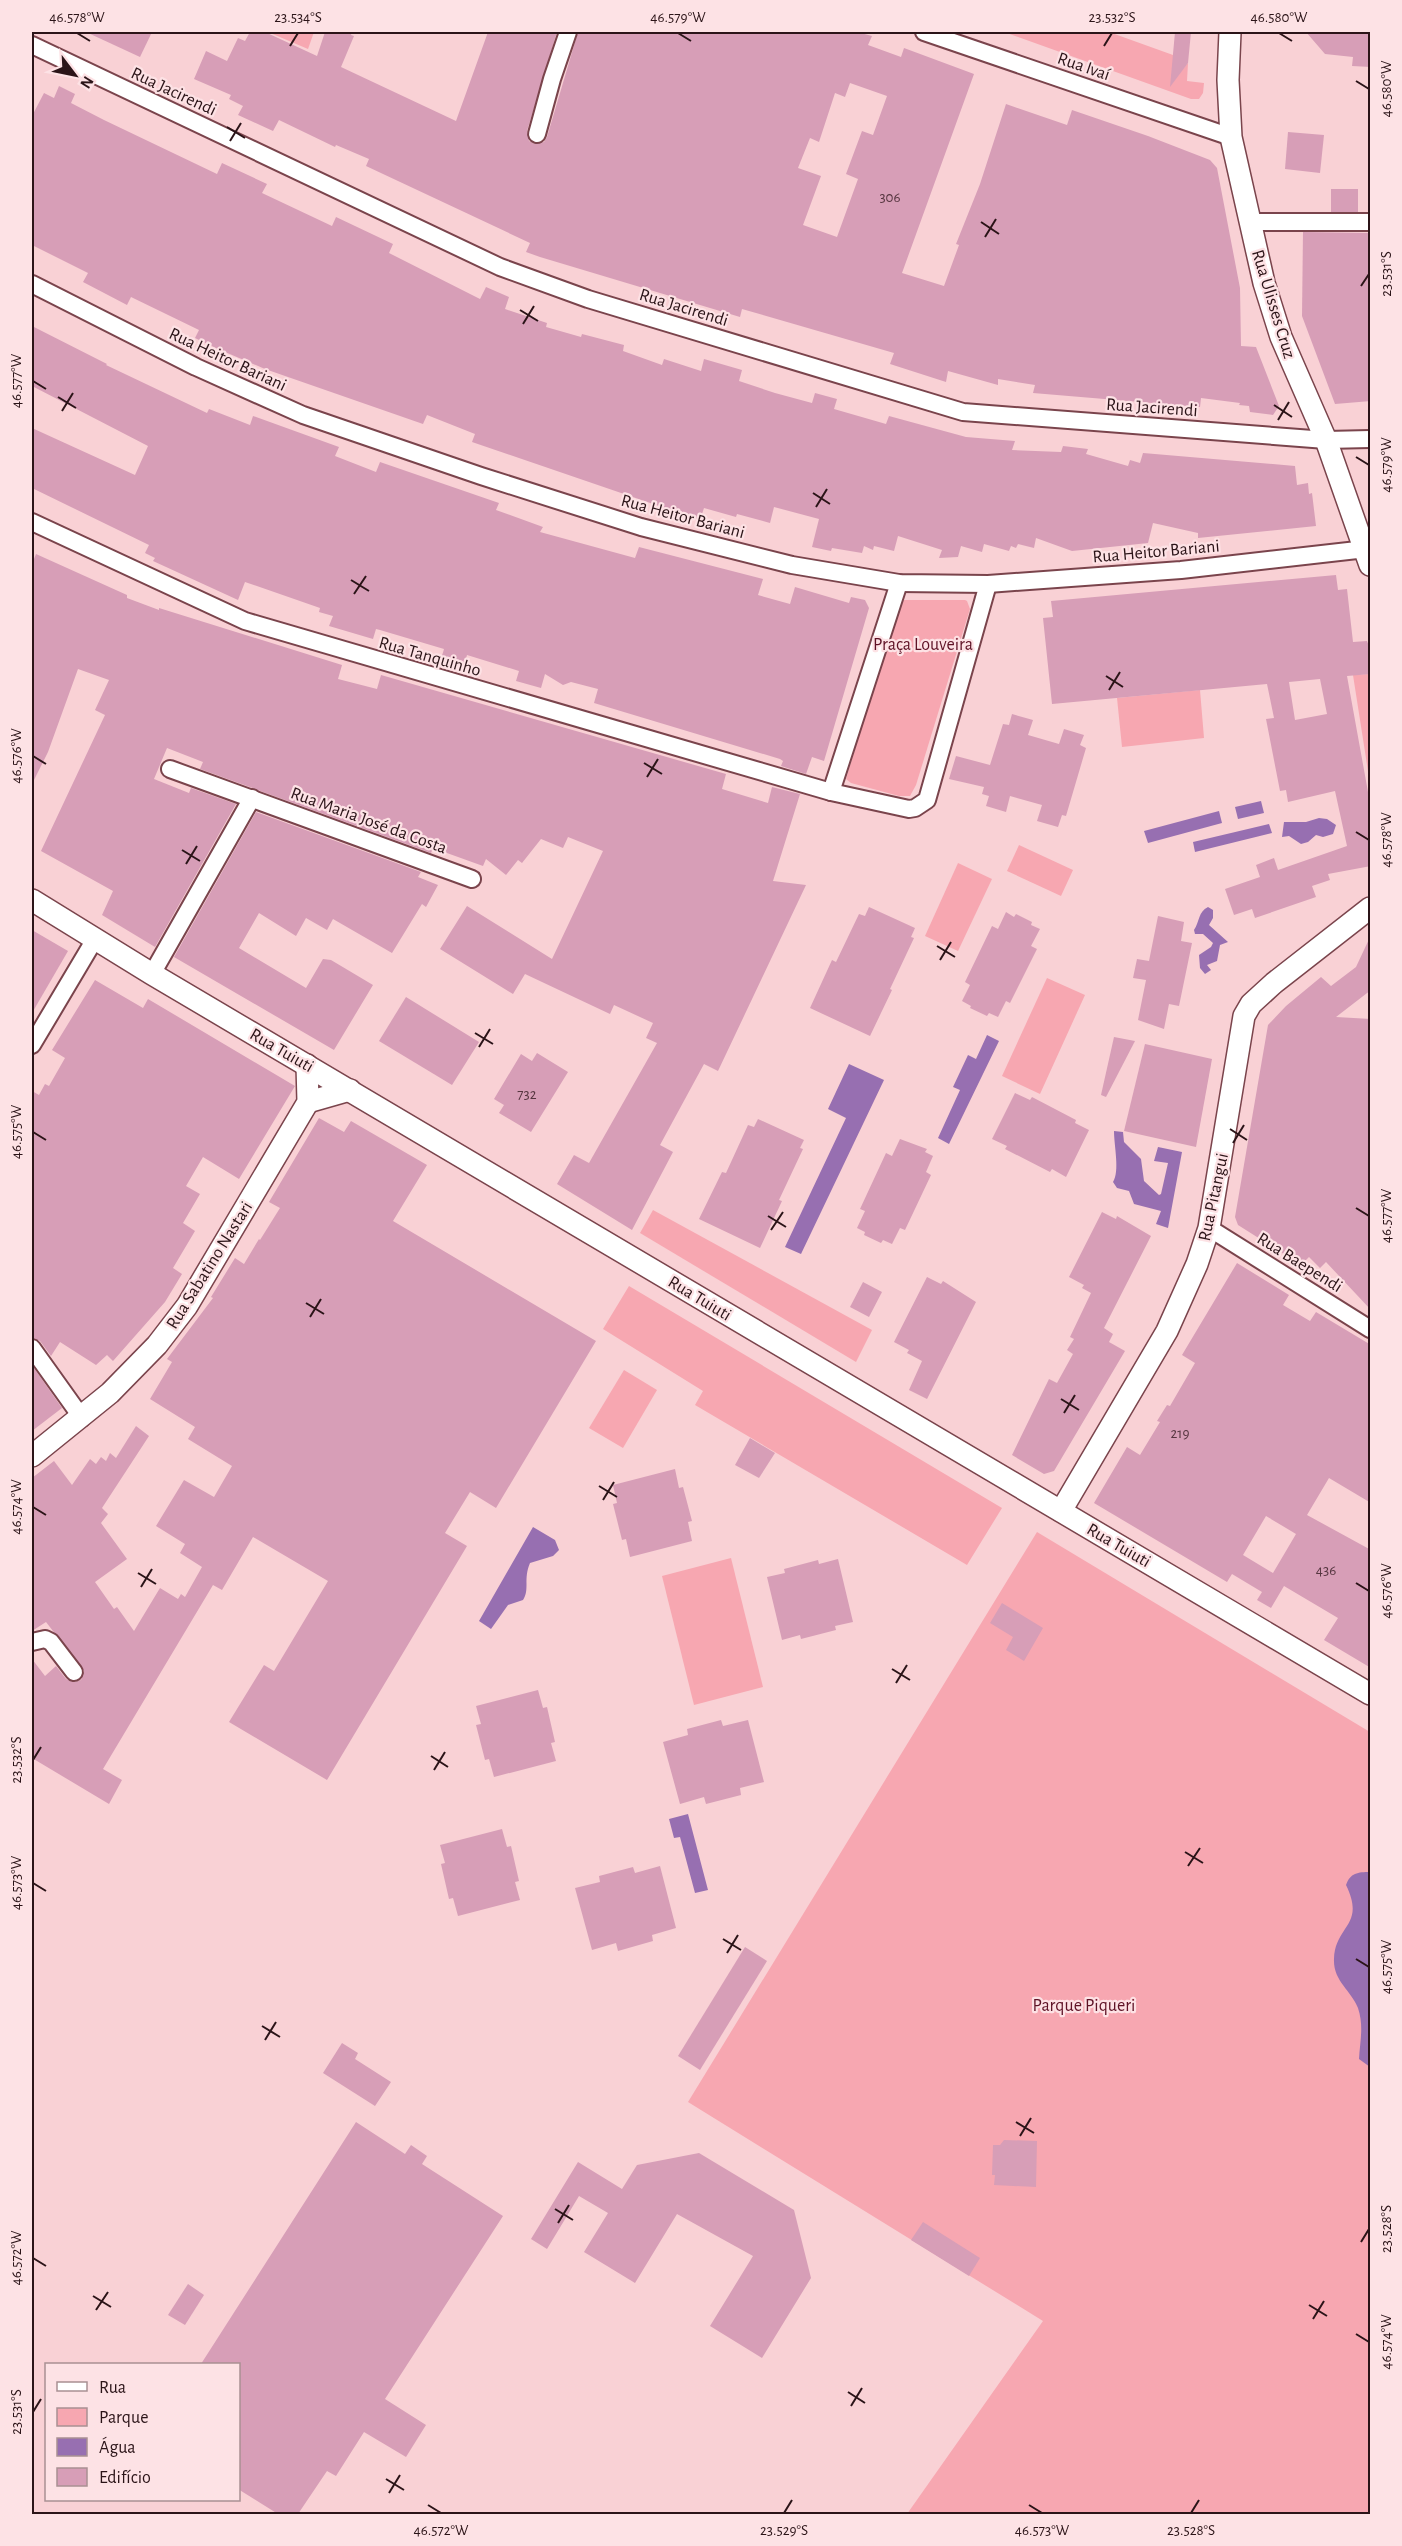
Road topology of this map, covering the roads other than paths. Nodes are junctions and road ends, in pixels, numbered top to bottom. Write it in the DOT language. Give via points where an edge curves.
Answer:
graph roads {
  1 [pos="568,32"];
  2 [pos="924,32"];
  3 [pos="1230,32"];
  4 [pos="32,45"];
  5 [pos="537,134"];
  6 [pos="1231,137"];
  7 [pos="1251,222"];
  8 [pos="1371,222"];
  9 [pos="32,284"];
  10 [pos="1371,439"];
  11 [pos="1326,440"];
  12 [pos="32,522"];
  13 [pos="1368,557"];
  14 [pos="899,583"];
  15 [pos="988,584"];
  16 [pos="170,769"];
  17 [pos="831,792"];
  18 [pos="252,798"];
  19 [pos="472,879"];
  20 [pos="32,900"];
  21 [pos="1371,908"];
  22 [pos="95,939"];
  23 [pos="152,974"];
  24 [pos="32,1045"];
  25 [pos="307,1065"];
  26 [pos="350,1090"];
  27 [pos="308,1102"];
  28 [pos="1209,1228"];
  29 [pos="1371,1329"];
  30 [pos="32,1348"];
  31 [pos="82,1418"];
  32 [pos="32,1456"];
  33 [pos="1061,1511"];
  34 [pos="32,1642"];
  35 [pos="74,1672"];
  36 [pos="1371,1694"];
  1 -- 5 [label="street"];
  2 -- 6 [label="street, Rua Ivaí"];
  3 -- 6 [label="street, Rua Ulisses Cruz"];
  4 -- 11 [label="street, Rua Jacirendi" via="500,267 588,299 963,412"];
  6 -- 7 [label="street, Rua Ulisses Cruz"];
  7 -- 8 [label="street"];
  7 -- 11 [label="street, Rua Ulisses Cruz" via="1281,337"];
  9 -- 14 [label="street, Rua Heitor Bariani" via="196,367 314,419 641,527 792,565"];
  10 -- 11 [label="street, Rua Jacirendi"];
  11 -- 13 [label="street, Rua Ulisses Cruz"];
  12 -- 17 [label="street, Rua Tanquinho" via="245,621"];
  13 -- 15 [label="street, Rua Heitor Bariani"];
  14 -- 15 [label="street, Rua Heitor Bariani"];
  14 -- 17 [label="street"];
  15 -- 17 [label="street" via="927,800 909,809"];
  16 -- 18 [label="street, Rua Maria José da Costa"];
  18 -- 19 [label="street, Rua Maria José da Costa"];
  18 -- 23 [label="street"];
  20 -- 22 [label="street, Rua Tuiuti"];
  21 -- 28 [label="street, Rua Pitangui" via="1274,983 1244,1016"];
  22 -- 23 [label="street, Rua Tuiuti"];
  22 -- 24 [label="street"];
  23 -- 25 [label="street, Rua Tuiuti"];
  25 -- 26 [label="street, Rua Tuiuti"];
  25 -- 27 [label="street"];
  26 -- 27 [label="street"];
  26 -- 33 [label="street, Rua Tuiuti"];
  27 -- 31 [label="street, Rua Sabatino Nastari" via="187,1306 134,1371"];
  28 -- 29 [label="street, Rua Baependi"];
  28 -- 33 [label="street, Rua Pitangui" via="1167,1331"];
  30 -- 31 [label="street"];
  31 -- 32 [label="street, Rua Sabatino Nastari"];
  33 -- 36 [label="street, Rua Tuiuti"];
  34 -- 35 [label="street" via="51,1642"];
}
